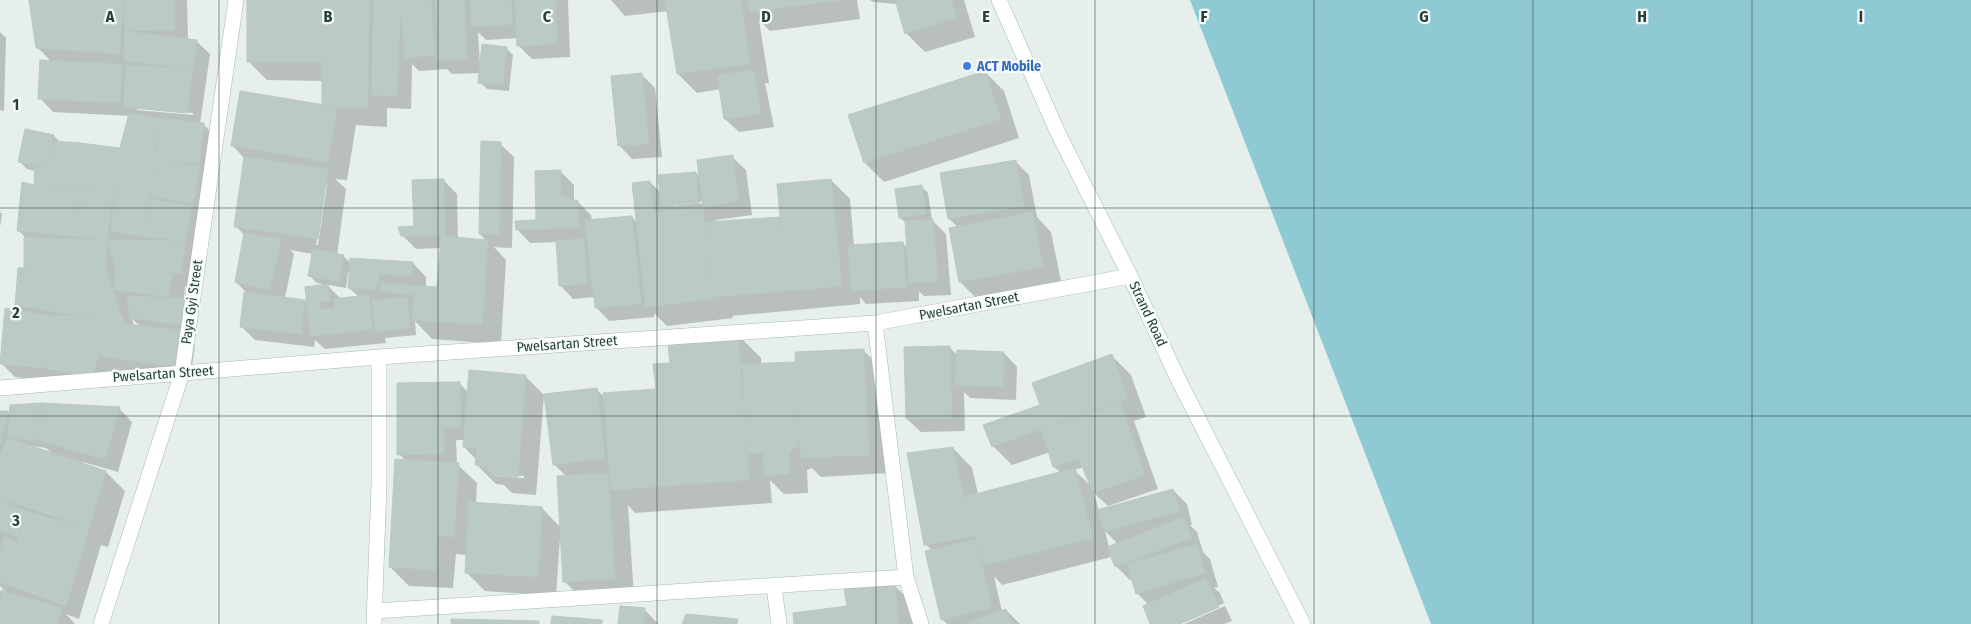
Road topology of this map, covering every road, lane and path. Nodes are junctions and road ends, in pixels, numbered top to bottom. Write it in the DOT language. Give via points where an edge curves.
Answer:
graph roads {
  1 [pos="236,0"];
  2 [pos="999,0"];
  3 [pos="1130,276"];
  4 [pos="876,323"];
  5 [pos="379,357"];
  6 [pos="182,373"];
  7 [pos="0,388"];
  8 [pos="906,577"];
  9 [pos="774,587"];
  10 [pos="374,618"];
  11 [pos="100,624"];
  12 [pos="779,624"];
  13 [pos="921,624"];
  14 [pos="1303,624"];
  1 -- 6 [label="street, Paya Gyi Street"];
  2 -- 3 [label="street, Strand Road" via="1059,135"];
  3 -- 4 [label="street, Pwelsartan Street"];
  3 -- 14 [label="street, Strand Road" via="1178,379"];
  4 -- 5 [label="street, Pwelsartan Street"];
  4 -- 8 [label="street"];
  5 -- 6 [label="street, Pwelsartan Street"];
  5 -- 10 [label="street"];
  6 -- 7 [label="street, Pwelsartan Street"];
  6 -- 11 [label="street, Paya Gyi Street"];
  8 -- 9 [label="street"];
  8 -- 13 [label="street"];
  9 -- 10 [label="street"];
  9 -- 12 [label="street"];
}
